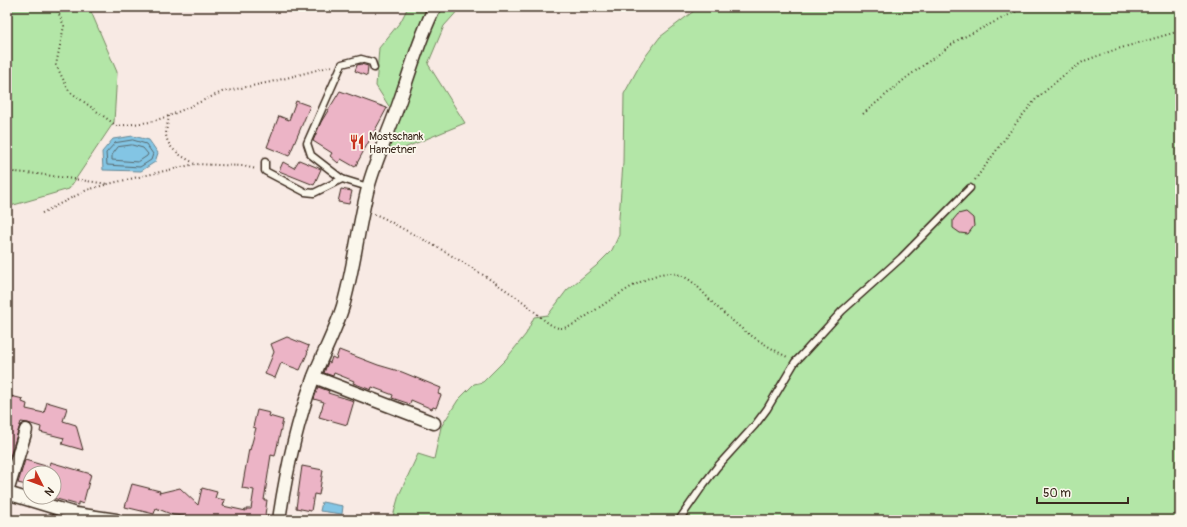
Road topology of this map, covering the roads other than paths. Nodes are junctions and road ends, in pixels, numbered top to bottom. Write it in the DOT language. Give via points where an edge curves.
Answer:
graph roads {
  1 [pos="435,7"];
  2 [pos="374,68"];
  3 [pos="265,162"];
  4 [pos="342,179"];
  5 [pos="368,187"];
  6 [pos="970,188"];
  7 [pos="314,377"];
  8 [pos="434,423"];
  9 [pos="26,430"];
  10 [pos="7,492"];
  11 [pos="116,520"];
  12 [pos="279,520"];
  13 [pos="679,520"];
  1 -- 5 [label="street"];
  2 -- 4 [label="lane" via="372,62 361,59 342,64 307,143 311,155"];
  3 -- 4 [label="lane" via="265,171 305,192 314,193"];
  4 -- 5 [label="lane"];
  5 -- 7 [label="street" via="344,302"];
  6 -- 13 [label="lane" via="901,258 842,311 795,362 755,426 717,467"];
  7 -- 8 [label="street"];
  7 -- 12 [label="street" via="292,446"];
  9 -- 10 [label="street"];
  10 -- 11 [label="street" via="76,514"];
}
